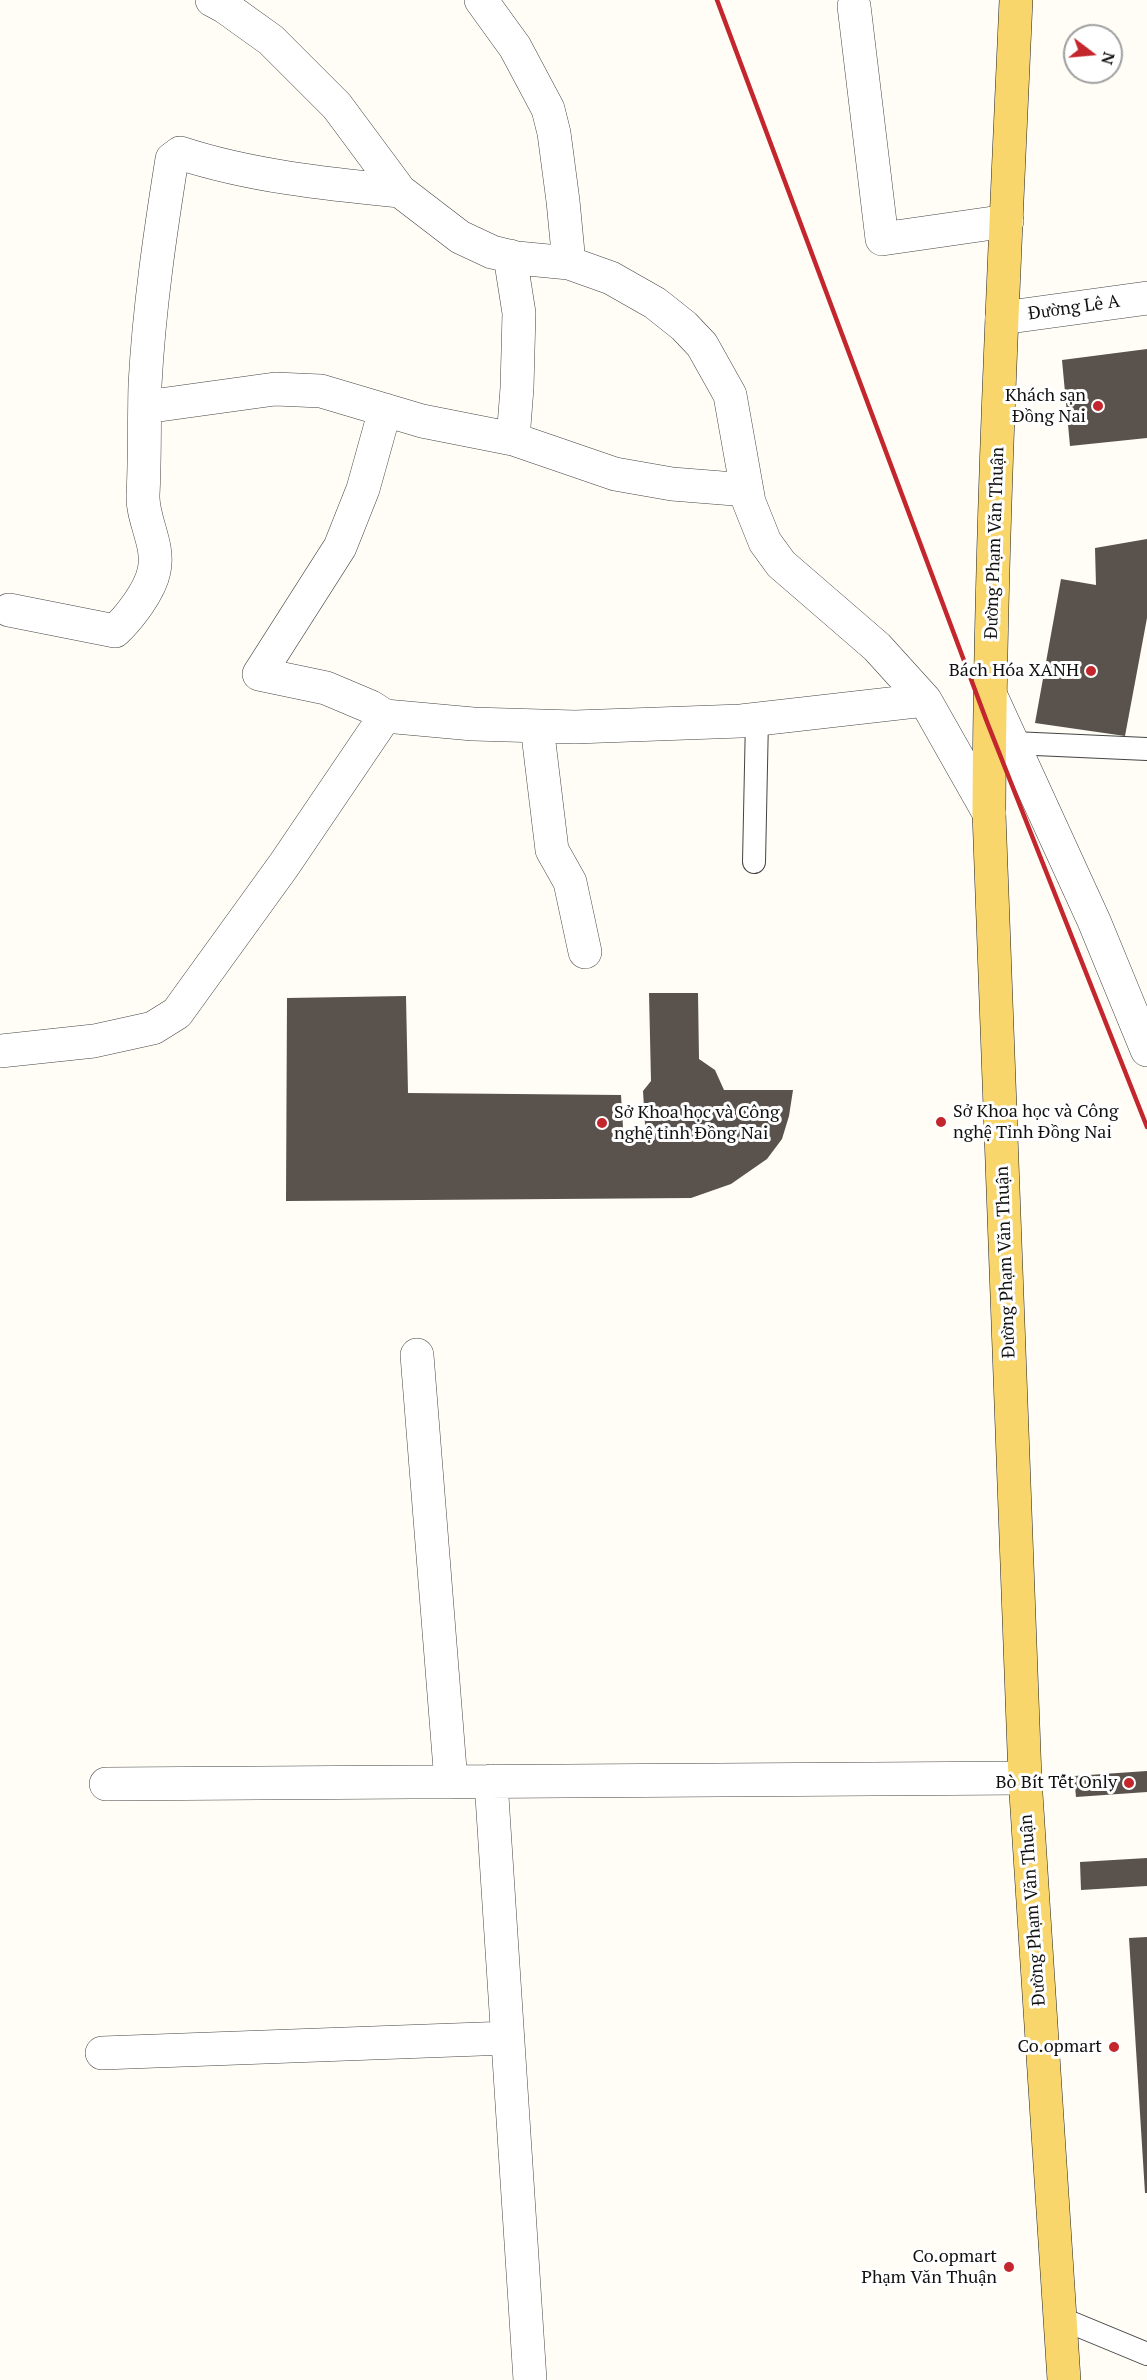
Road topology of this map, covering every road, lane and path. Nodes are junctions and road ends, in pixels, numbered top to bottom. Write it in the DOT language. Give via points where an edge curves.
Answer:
graph roads {
  1 [pos="212,0"];
  2 [pos="480,0"];
  3 [pos="1016,0"];
  4 [pos="854,6"];
  5 [pos="400,191"];
  6 [pos="1007,221"];
  7 [pos="510,256"];
  8 [pos="568,262"];
  9 [pos="1147,298"];
  10 [pos="1002,318"];
  11 [pos="145,407"];
  12 [pos="386,410"];
  13 [pos="513,439"];
  14 [pos="747,490"];
  15 [pos="9,610"];
  16 [pos="991,696"];
  17 [pos="925,700"];
  18 [pos="385,716"];
  19 [pos="757,719"];
  20 [pos="537,726"];
  21 [pos="1013,743"];
  22 [pos="1147,748"];
  23 [pos="989,813"];
  24 [pos="754,862"];
  25 [pos="585,952"];
  26 [pos="1147,1050"];
  27 [pos="0,1051"];
  28 [pos="417,1355"];
  29 [pos="1025,1778"];
  30 [pos="491,1781"];
  31 [pos="451,1782"];
  32 [pos="106,1784"];
  33 [pos="508,2038"];
  34 [pos="102,2053"];
  35 [pos="1060,2318"];
  36 [pos="1147,2354"];
  37 [pos="530,2380"];
  38 [pos="1064,2380"];
  1 -- 5 [label="street" via="271,40 309,77 337,106"];
  2 -- 8 [label="street" via="515,48 548,109"];
  3 -- 6 [label="main road, Đường Phạm Văn Thuận"];
  4 -- 6 [label="street" via="882,239"];
  5 -- 7 [label="street" via="460,237"];
  5 -- 11 [label="street" via="332,184 176,155 172,159 160,234"];
  6 -- 10 [label="main road, Đường Phạm Văn Thuận"];
  7 -- 8 [label="street"];
  7 -- 13 [label="street" via="519,313"];
  8 -- 14 [label="street" via="611,278 655,303 702,345 730,395"];
  9 -- 10 [label="street, Đường Lê A"];
  10 -- 16 [label="main road, Đường Phạm Văn Thuận"];
  11 -- 12 [label="street" via="296,389"];
  11 -- 15 [label="street" via="143,499 155,551 154,572 129,618 115,631"];
  12 -- 13 [label="street"];
  12 -- 18 [label="street" via="363,489 340,547 259,674 326,688"];
  13 -- 14 [label="street" via="615,474 672,484"];
  14 -- 17 [label="street" via="765,542 781,564 878,646"];
  16 -- 21 [label="street"];
  16 -- 23 [label="main road, Đường Phạm Văn Thuận"];
  17 -- 19 [label="street"];
  17 -- 23 [label="street"];
  18 -- 20 [label="street"];
  18 -- 27 [label="street" via="284,866 177,1013 153,1028 94,1041"];
  19 -- 20 [label="street"];
  19 -- 24 [label="lane"];
  20 -- 25 [label="street" via="552,850 570,882"];
  21 -- 22 [label="lane"];
  21 -- 26 [label="street" via="1094,921"];
  23 -- 29 [label="main road, Đường Phạm Văn Thuận"];
  28 -- 31 [label="street"];
  29 -- 30 [label="street"];
  29 -- 35 [label="main road, Đường Phạm Văn Thuận"];
  30 -- 31 [label="street"];
  30 -- 33 [label="street"];
  31 -- 32 [label="street"];
  33 -- 34 [label="street"];
  33 -- 37 [label="street"];
  35 -- 36 [label="lane"];
  35 -- 38 [label="main road, Đường Phạm Văn Thuận"];
}
